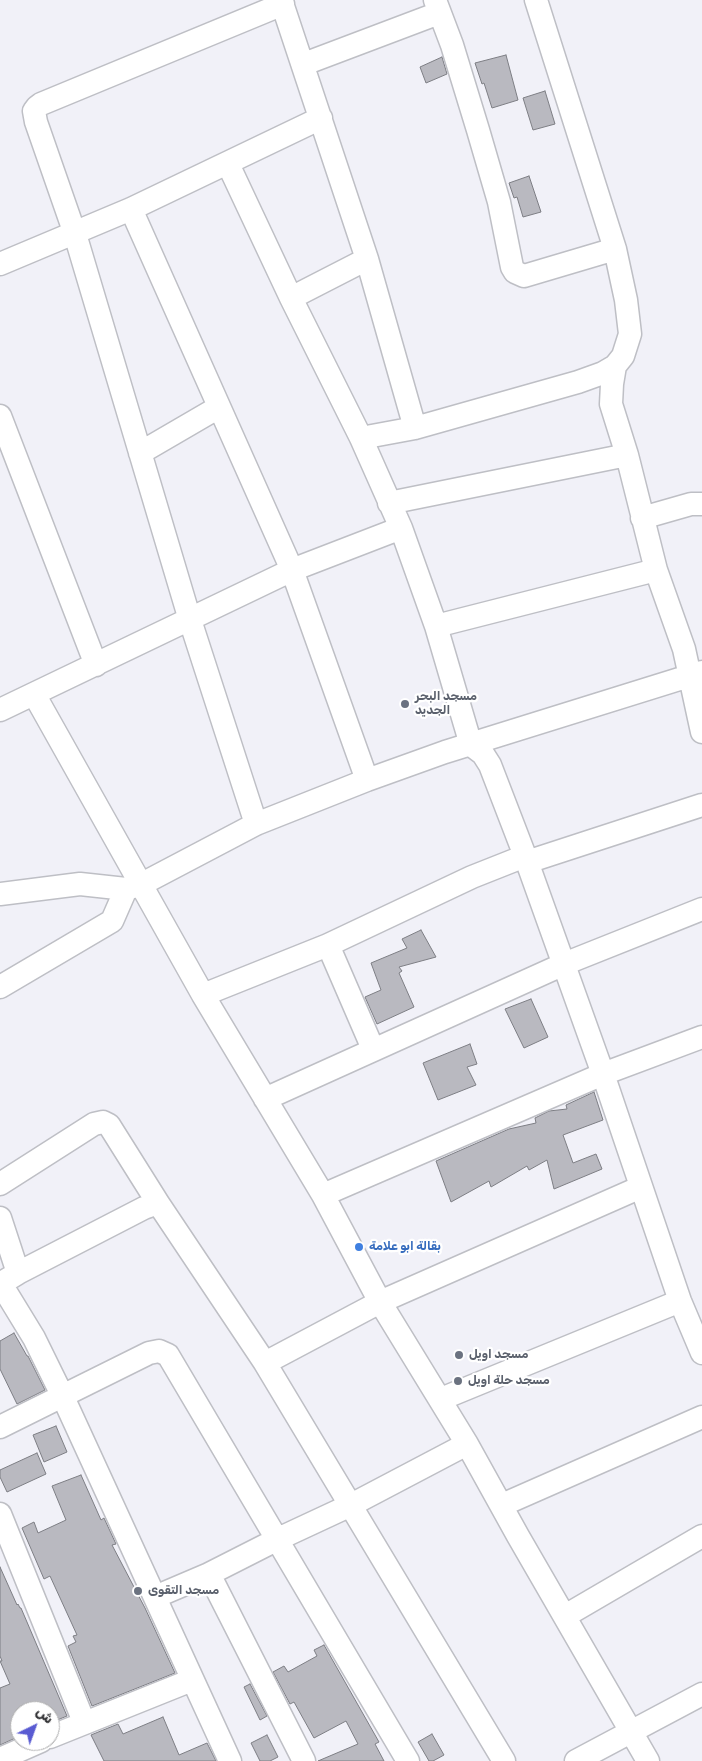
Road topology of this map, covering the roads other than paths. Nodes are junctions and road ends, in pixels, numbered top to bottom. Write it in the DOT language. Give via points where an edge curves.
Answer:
graph roads {
  1 [pos="536,0"];
  2 [pos="282,2"];
  3 [pos="437,7"];
  4 [pos="304,64"];
  5 [pos="321,118"];
  6 [pos="228,164"];
  7 [pos="131,210"];
  8 [pos="75,234"];
  9 [pos="615,249"];
  10 [pos="367,259"];
  11 [pos="0,264"];
  12 [pos="291,298"];
  13 [pos="615,366"];
  14 [pos="220,407"];
  15 [pos="0,416"];
  16 [pos="415,428"];
  17 [pos="361,438"];
  18 [pos="140,453"];
  19 [pos="627,455"];
  20 [pos="389,503"];
  21 [pos="702,504"];
  22 [pos="642,518"];
  23 [pos="401,528"];
  24 [pos="292,570"];
  25 [pos="656,570"];
  26 [pos="190,620"];
  27 [pos="436,626"];
  28 [pos="96,665"];
  29 [pos="696,674"];
  30 [pos="34,694"];
  31 [pos="0,710"];
  32 [pos="702,732"];
  33 [pos="471,745"];
  34 [pos="368,780"];
  35 [pos="702,805"];
  36 [pos="256,824"];
  37 [pos="526,859"];
  38 [pos="133,887"];
  39 [pos="0,894"];
  40 [pos="702,909"];
  41 [pos="328,945"];
  42 [pos="564,964"];
  43 [pos="0,987"];
  44 [pos="203,995"];
  45 [pos="702,1037"];
  46 [pos="373,1049"];
  47 [pos="603,1074"];
  48 [pos="265,1099"];
  49 [pos="0,1184"];
  50 [pos="641,1187"];
  51 [pos="323,1195"];
  52 [pos="158,1203"];
  53 [pos="0,1218"];
  54 [pos="6,1280"];
  55 [pos="680,1301"];
  56 [pos="380,1302"];
  57 [pos="702,1353"];
  58 [pos="265,1362"];
  59 [pos="62,1397"];
  60 [pos="441,1399"];
  61 [pos="702,1417"];
  62 [pos="0,1427"];
  63 [pos="467,1444"];
  64 [pos="351,1505"];
  65 [pos="502,1505"];
  66 [pos="0,1514"];
  67 [pos="702,1536"];
  68 [pos="278,1539"];
  69 [pos="209,1574"];
  70 [pos="155,1597"];
  71 [pos="565,1616"];
  72 [pos="192,1680"];
  73 [pos="702,1694"];
  74 [pos="84,1722"];
  75 [pos="630,1731"];
  76 [pos="60,1733"];
  77 [pos="19,1751"];
  78 [pos="0,1759"];
  79 [pos="230,1761"];
  80 [pos="304,1761"];
  81 [pos="408,1761"];
  82 [pos="504,1761"];
  83 [pos="576,1761"];
  84 [pos="648,1761"];
  1 -- 9 [label="street"];
  2 -- 4 [label="street"];
  2 -- 8 [label="street" via="37,107 34,111 36,122"];
  3 -- 4 [label="street"];
  3 -- 9 [label="street" via="478,130 515,272 524,276"];
  4 -- 5 [label="street"];
  5 -- 6 [label="street"];
  5 -- 10 [label="street"];
  6 -- 7 [label="street"];
  6 -- 12 [label="street"];
  7 -- 8 [label="street"];
  7 -- 14 [label="street"];
  8 -- 11 [label="street"];
  8 -- 18 [label="street"];
  9 -- 13 [label="street" via="630,334 623,356"];
  10 -- 12 [label="street"];
  10 -- 16 [label="street"];
  12 -- 17 [label="street"];
  13 -- 16 [label="street" via="578,382"];
  13 -- 19 [label="street" via="611,404"];
  14 -- 18 [label="street"];
  14 -- 24 [label="street"];
  15 -- 28 [label="street"];
  16 -- 17 [label="street"];
  17 -- 20 [label="street"];
  18 -- 26 [label="street"];
  19 -- 20 [label="street"];
  19 -- 22 [label="street"];
  20 -- 23 [label="street"];
  21 -- 22 [label="street"];
  22 -- 25 [label="street"];
  23 -- 24 [label="street"];
  23 -- 27 [label="street"];
  24 -- 26 [label="street"];
  24 -- 34 [label="street"];
  25 -- 27 [label="street"];
  25 -- 29 [label="street"];
  26 -- 28 [label="street"];
  26 -- 36 [label="street"];
  27 -- 33 [label="street"];
  28 -- 30 [label="street"];
  29 -- 32 [label="street"];
  29 -- 33 [label="street"];
  30 -- 31 [label="street"];
  30 -- 38 [label="street"];
  33 -- 34 [label="street"];
  33 -- 37 [label="street" via="483,754 490,765"];
  34 -- 36 [label="street"];
  35 -- 37 [label="street"];
  36 -- 38 [label="street"];
  37 -- 41 [label="street" via="472,877"];
  37 -- 42 [label="street"];
  38 -- 39 [label="street" via="80,884"];
  38 -- 43 [label="street" via="112,921"];
  38 -- 44 [label="street"];
  40 -- 42 [label="street"];
  41 -- 44 [label="street"];
  41 -- 46 [label="street"];
  42 -- 46 [label="street"];
  42 -- 47 [label="street"];
  44 -- 48 [label="street"];
  45 -- 47 [label="street"];
  46 -- 48 [label="street"];
  47 -- 50 [label="street"];
  47 -- 51 [label="street"];
  48 -- 51 [label="street"];
  49 -- 52 [label="street" via="94,1124 103,1122 109,1126"];
  50 -- 55 [label="street"];
  50 -- 56 [label="street"];
  51 -- 56 [label="street"];
  52 -- 54 [label="street"];
  52 -- 58 [label="street"];
  53 -- 54 [label="street"];
  54 -- 59 [label="street"];
  55 -- 57 [label="street"];
  55 -- 60 [label="street"];
  56 -- 58 [label="street"];
  56 -- 60 [label="street"];
  58 -- 64 [label="street"];
  59 -- 62 [label="street"];
  59 -- 68 [label="street" via="149,1353 159,1351 168,1355"];
  59 -- 70 [label="street"];
  60 -- 63 [label="street"];
  61 -- 65 [label="street"];
  63 -- 64 [label="street"];
  63 -- 65 [label="street"];
  64 -- 68 [label="street"];
  64 -- 82 [label="street"];
  65 -- 71 [label="street"];
  66 -- 74 [label="street"];
  67 -- 71 [label="street"];
  68 -- 69 [label="street"];
  68 -- 81 [label="street"];
  69 -- 70 [label="street"];
  69 -- 80 [label="street"];
  70 -- 72 [label="street"];
  71 -- 75 [label="street"];
  72 -- 74 [label="street"];
  72 -- 79 [label="street"];
  73 -- 75 [label="street"];
  74 -- 76 [label="street"];
  75 -- 83 [label="street"];
  75 -- 84 [label="street"];
  77 -- 78 [label="street"];
}
